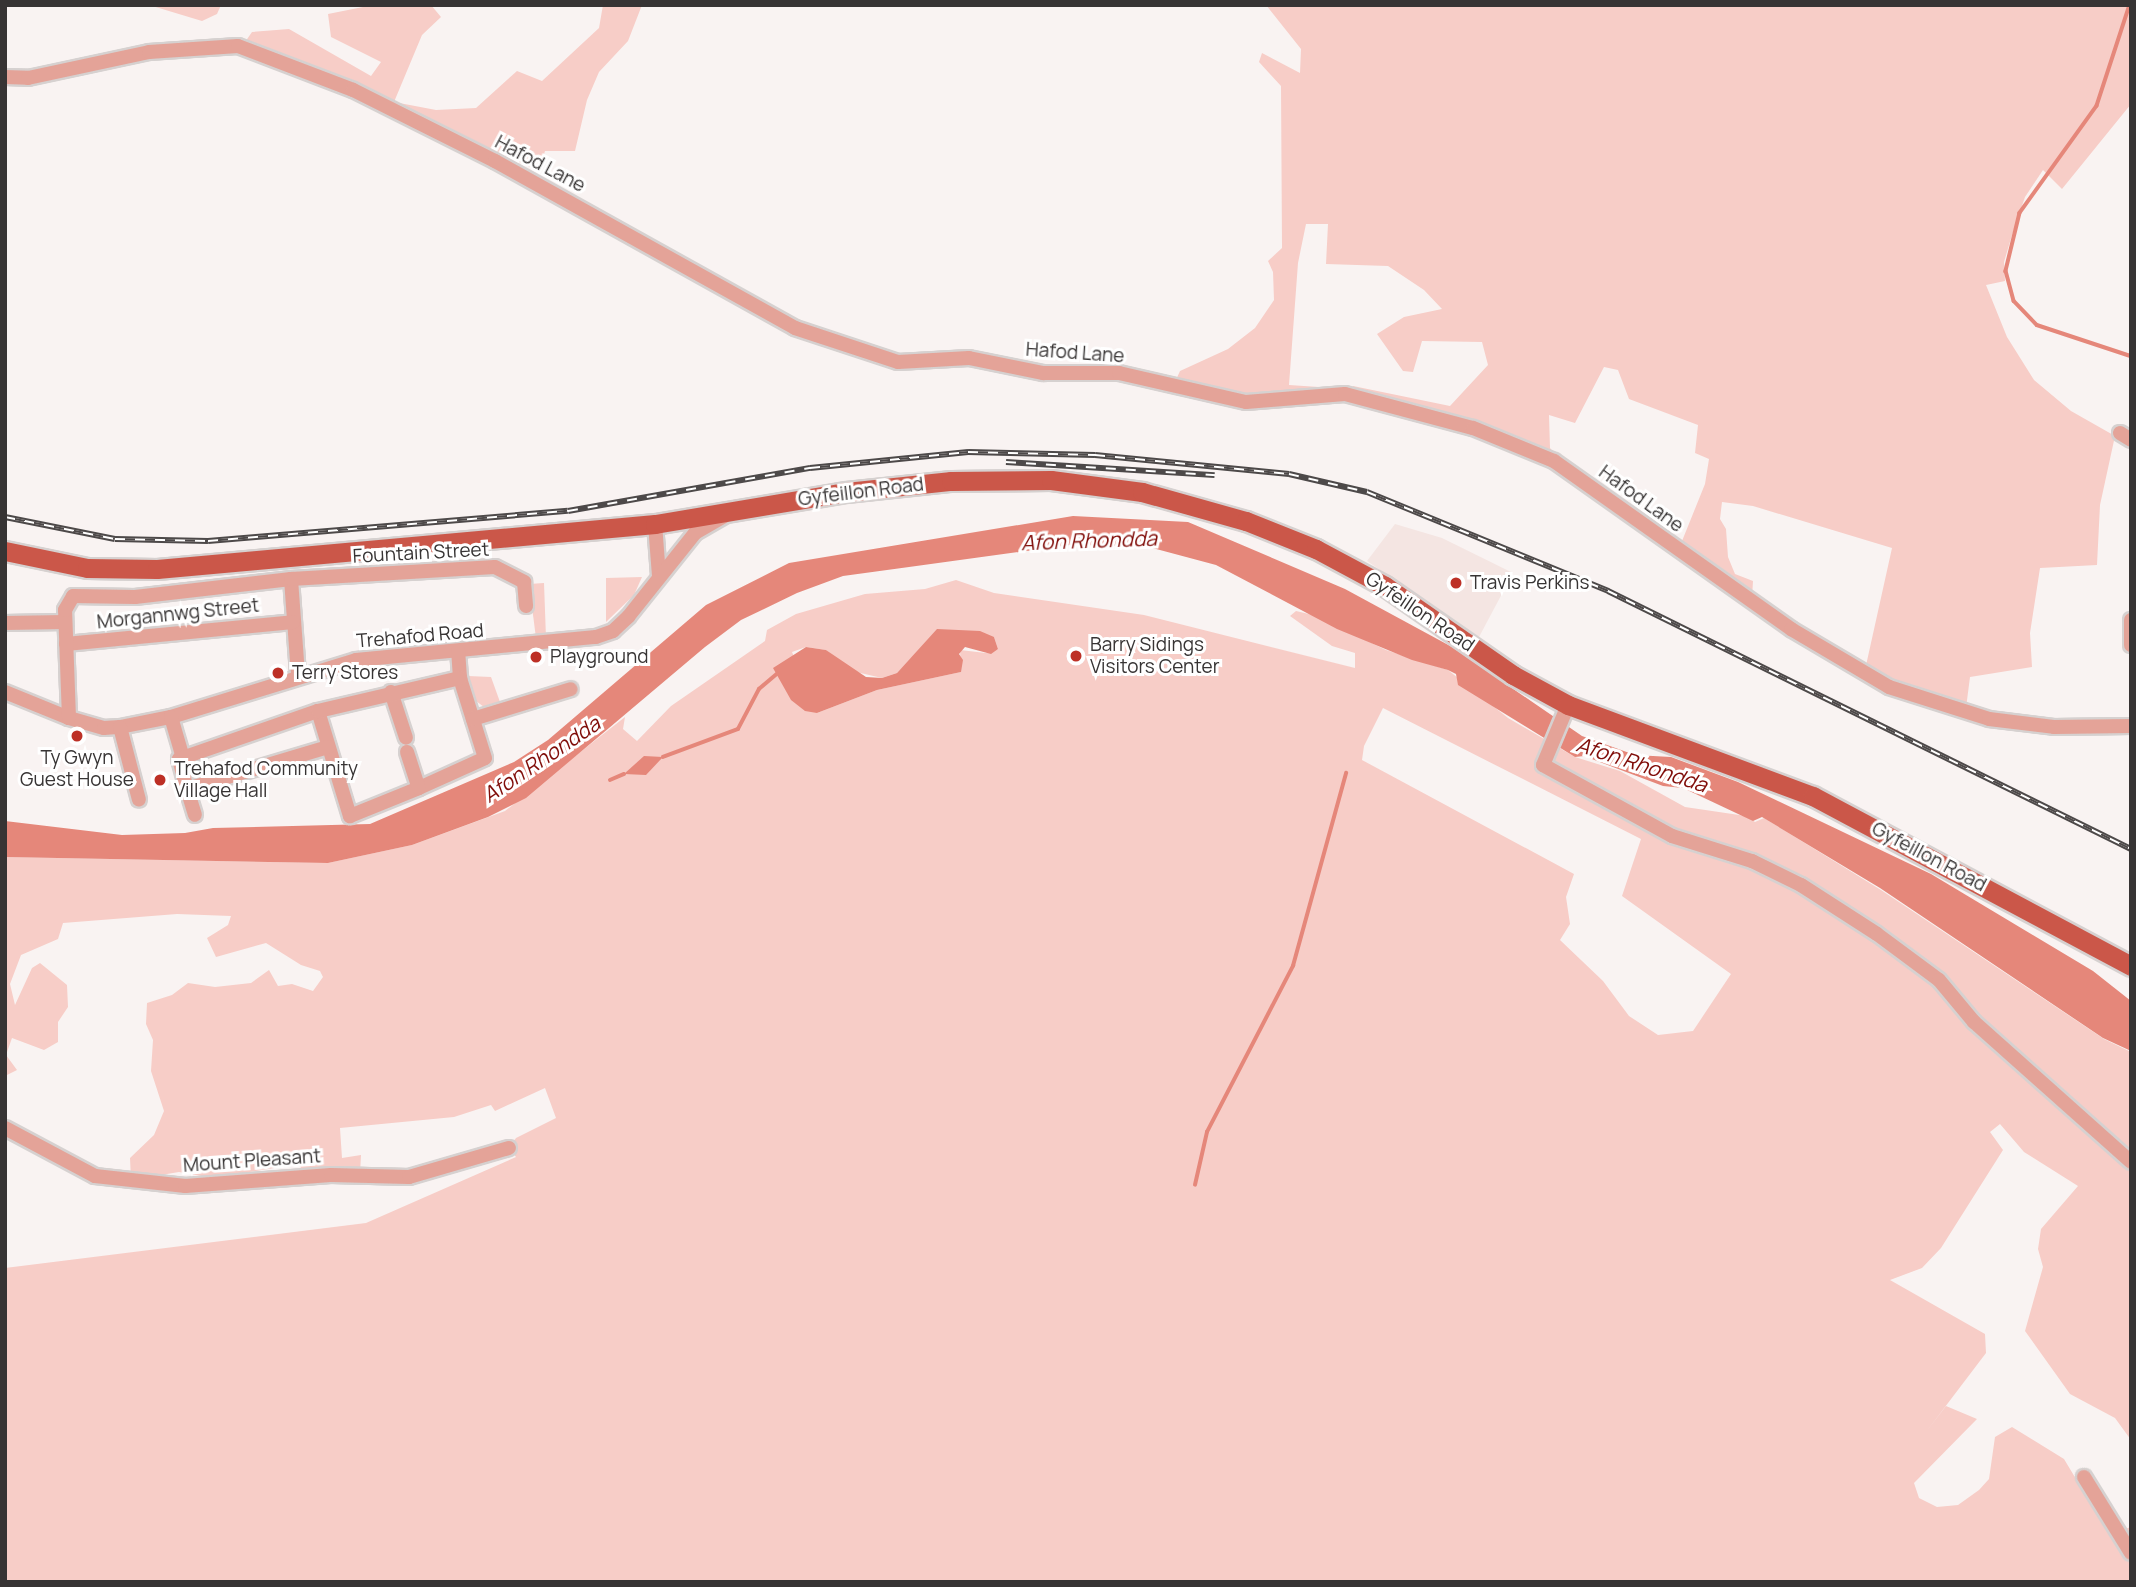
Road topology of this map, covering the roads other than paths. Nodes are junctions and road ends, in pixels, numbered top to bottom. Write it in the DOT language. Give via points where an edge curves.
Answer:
graph roads {
  1 [pos="5,77"];
  2 [pos="734,510"];
  3 [pos="655,524"];
  4 [pos="5,551"];
  5 [pos="659,576"];
  6 [pos="291,579"];
  7 [pos="526,606"];
  8 [pos="2131,620"];
  9 [pos="65,622"];
  10 [pos="293,622"];
  11 [pos="5,623"];
  12 [pos="66,644"];
  13 [pos="2131,645"];
  14 [pos="458,651"];
  15 [pos="298,675"];
  16 [pos="460,678"];
  17 [pos="571,689"];
  18 [pos="5,692"];
  19 [pos="391,692"];
  20 [pos="318,712"];
  21 [pos="1564,712"];
  22 [pos="171,717"];
  23 [pos="69,719"];
  24 [pos="473,719"];
  25 [pos="2131,726"];
  26 [pos="120,727"];
  27 [pos="328,747"];
  28 [pos="181,758"];
  29 [pos="419,788"];
  30 [pos="187,789"];
  31 [pos="139,800"];
  32 [pos="195,815"];
  33 [pos="2131,966"];
  34 [pos="5,1128"];
  35 [pos="509,1148"];
  36 [pos="2131,1162"];
  37 [pos="2084,1477"];
  38 [pos="2131,1553"];
  1 -- 25 [label="street, Hafod Lane" via="28,78 149,52 238,46 353,90 495,161 795,328 898,362 969,358 1043,373 1119,373 1246,402 1345,394 1473,428 1554,461 1791,629 1889,687 1989,719 2054,727"];
  2 -- 3 [label="main road, Gyfeillon Road"];
  2 -- 5 [label="street, Trehafod Road" via="695,533"];
  2 -- 21 [label="main road, Gyfeillon Road" via="888,487 1003,479 1097,485 1181,500 1246,521 1344,563 1385,586"];
  3 -- 4 [label="main road, Gyfeillon Road" via="157,569 87,568"];
  3 -- 5 [label="street"];
  5 -- 14 [label="street, Trehafod Road" via="613,631 568,642"];
  6 -- 7 [label="street, Fountain Street" via="495,567 524,582"];
  6 -- 9 [label="street" via="135,597 73,596 65,610"];
  6 -- 10 [label="street"];
  8 -- 13 [label="street"];
  9 -- 11 [label="street"];
  9 -- 12 [label="street"];
  10 -- 12 [label="street, Morgannwg Street"];
  10 -- 15 [label="street"];
  12 -- 23 [label="street"];
  14 -- 15 [label="street, Trehafod Road" via="375,657"];
  14 -- 16 [label="street"];
  15 -- 22 [label="street, Trehafod Road"];
  16 -- 19 [label="street"];
  16 -- 24 [label="street"];
  17 -- 24 [label="street"];
  18 -- 23 [label="street, Trehafod Road"];
  19 -- 20 [label="street"];
  19 -- 29 [label="street"];
  20 -- 27 [label="street"];
  20 -- 28 [label="street"];
  21 -- 33 [label="main road, Gyfeillon Road" via="1813,796"];
  21 -- 36 [label="street" via="1543,765 1672,836 1752,861 1801,885 1877,934 1940,980 1974,1022"];
  22 -- 26 [label="street, Trehafod Road"];
  22 -- 28 [label="street"];
  23 -- 26 [label="street, Trehafod Road"];
  24 -- 29 [label="street" via="485,758"];
  26 -- 31 [label="street"];
  27 -- 29 [label="street" via="350,816"];
  27 -- 30 [label="street"];
  28 -- 30 [label="street"];
  30 -- 32 [label="street"];
  34 -- 35 [label="street, Mount Pleasant" via="94,1176 186,1186 331,1175 409,1177"];
  37 -- 38 [label="street"];
}
